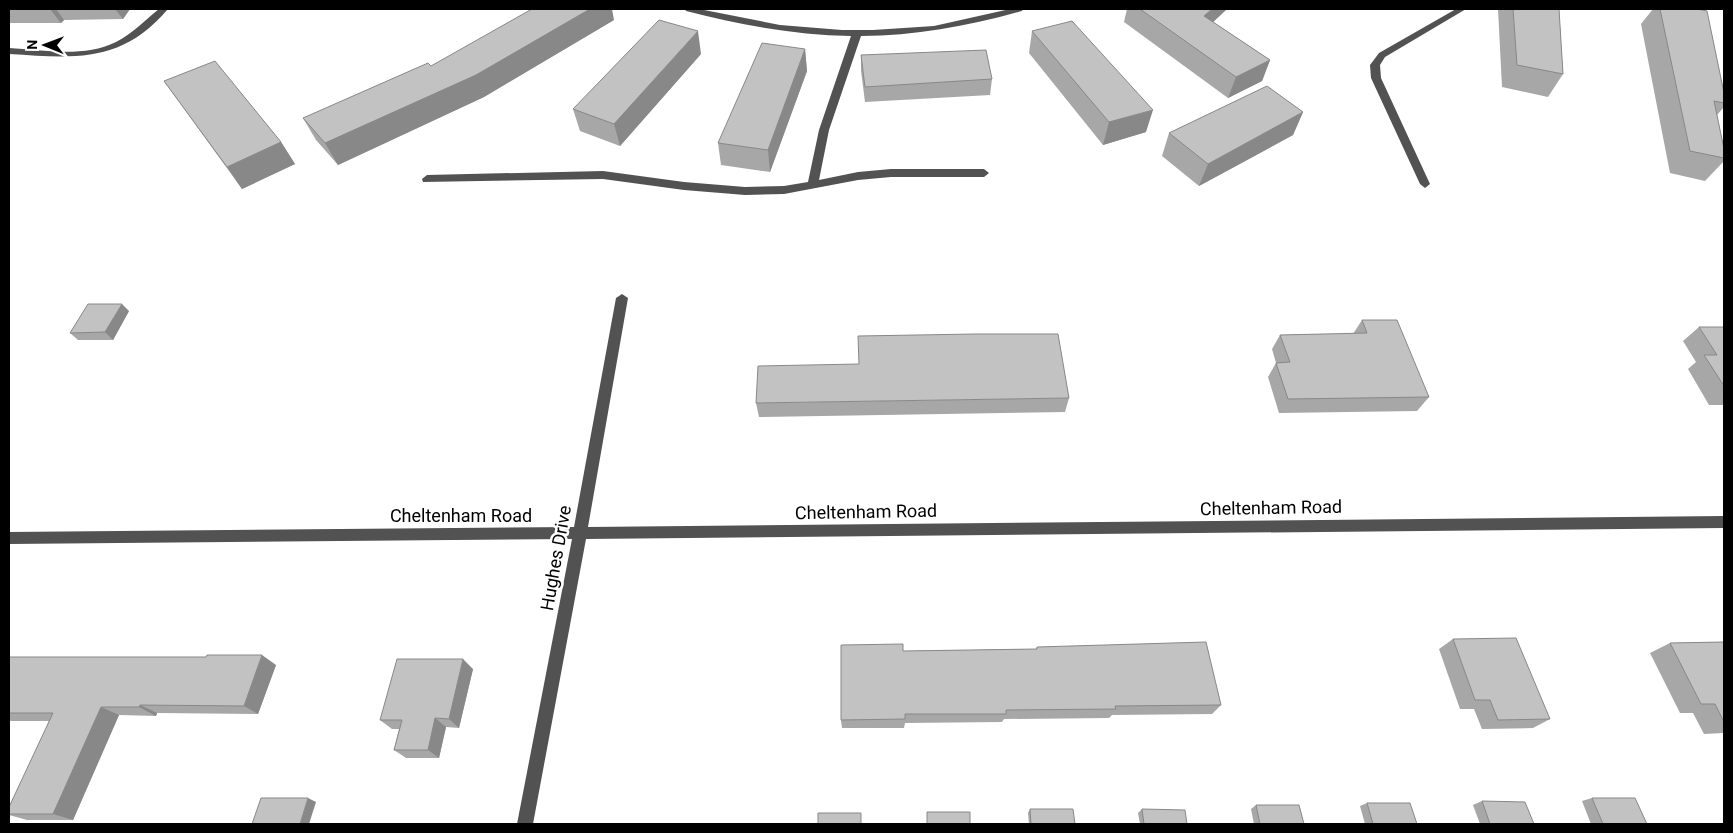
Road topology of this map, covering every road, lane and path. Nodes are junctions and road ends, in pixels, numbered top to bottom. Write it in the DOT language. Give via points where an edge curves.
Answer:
graph roads {
  1 [pos="164,9"];
  2 [pos="689,9"];
  3 [pos="1019,9"];
  4 [pos="1462,9"];
  5 [pos="857,33"];
  6 [pos="9,50"];
  7 [pos="984,173"];
  8 [pos="427,179"];
  9 [pos="1425,184"];
  10 [pos="812,185"];
  11 [pos="622,298"];
  12 [pos="1724,522"];
  13 [pos="580,534"];
  14 [pos="9,538"];
  15 [pos="525,824"];
  1 -- 6 [label="street" via="124,42 109,49 71,53"];
  2 -- 5 [label="street" via="759,24"];
  3 -- 5 [label="street" via="936,29"];
  4 -- 9 [label="street" via="1382,55 1376,64 1376,78"];
  5 -- 10 [label="street" via="824,130"];
  7 -- 10 [label="street" via="875,174"];
  8 -- 10 [label="street" via="602,175 745,191"];
  11 -- 13 [label="street, Hughes Drive"];
  12 -- 13 [label="street, Cheltenham Road"];
  13 -- 14 [label="street, Cheltenham Road"];
  13 -- 15 [label="street, Hughes Drive"];
}
